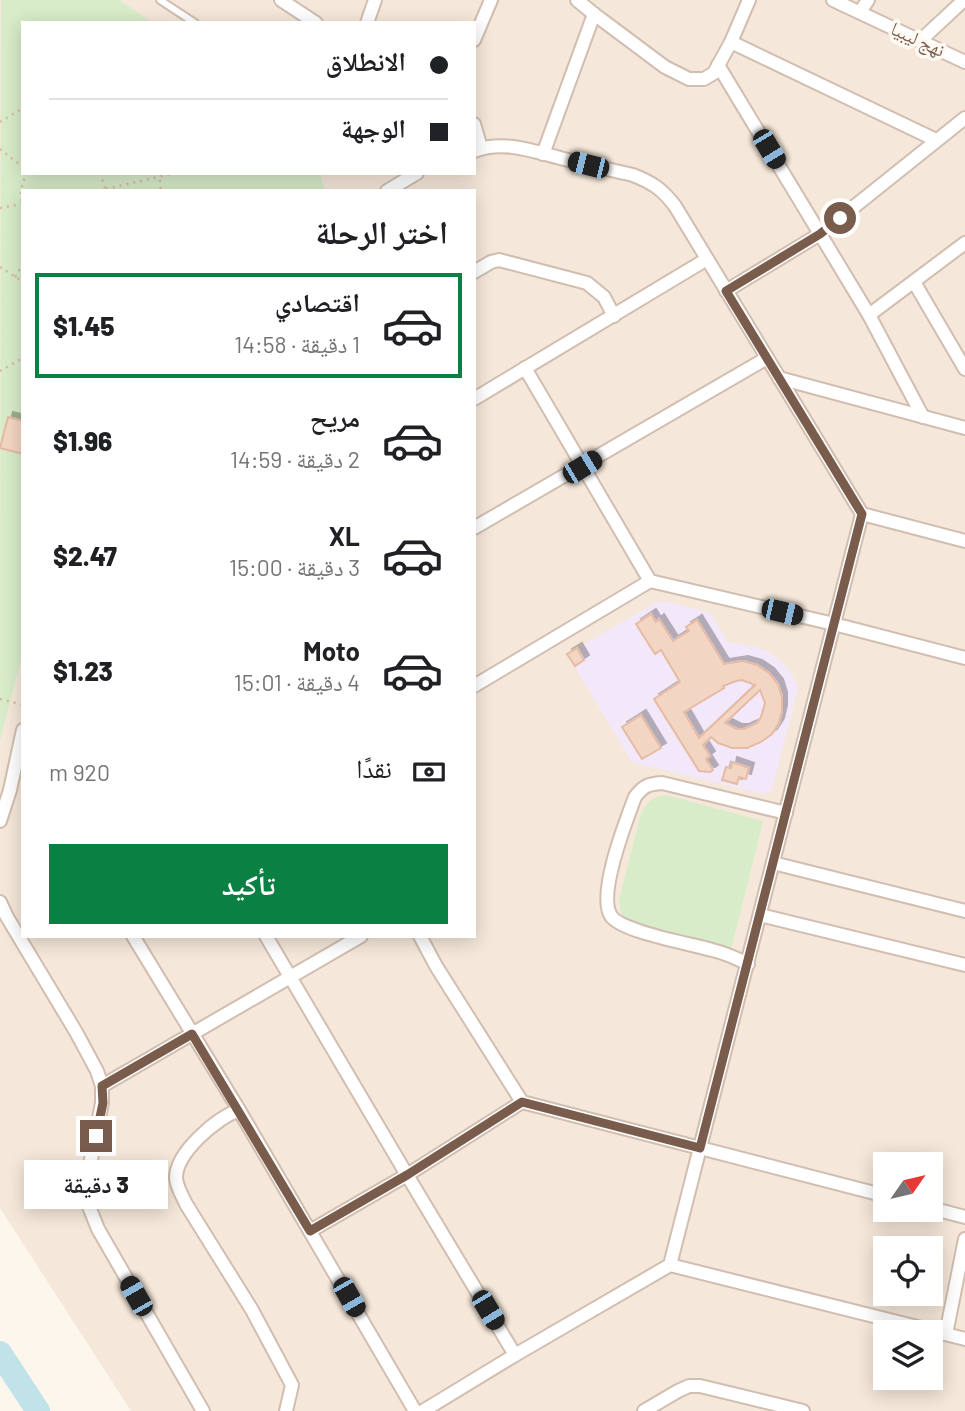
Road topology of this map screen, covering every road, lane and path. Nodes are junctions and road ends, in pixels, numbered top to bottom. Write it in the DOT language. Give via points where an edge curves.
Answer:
graph roads {
  1 [pos="160,0"];
  2 [pos="281,0"];
  3 [pos="375,0"];
  4 [pos="491,0"];
  5 [pos="577,0"];
  6 [pos="749,0"];
  7 [pos="833,0"];
  8 [pos="868,0"];
  9 [pos="964,0"];
  10 [pos="860,12"];
  11 [pos="594,14"];
  12 [pos="192,21"];
  13 [pos="313,21"];
  14 [pos="368,21"];
  15 [pos="476,35"];
  16 [pos="921,40"];
  17 [pos="731,42"];
  18 [pos="965,62"];
  19 [pos="718,65"];
  20 [pos="21,109"];
  21 [pos="965,118"];
  22 [pos="0,122"];
  23 [pos="936,140"];
  24 [pos="0,149"];
  25 [pos="478,149"];
  26 [pos="543,154"];
  27 [pos="21,165"];
  28 [pos="159,175"];
  29 [pos="412,175"];
  30 [pos="110,189"];
  31 [pos="390,189"];
  32 [pos="21,206"];
  33 [pos="0,208"];
  34 [pos="820,234"];
  35 [pos="965,243"];
  36 [pos="708,259"];
  37 [pos="0,267"];
  38 [pos="21,267"];
  39 [pos="476,271"];
  40 [pos="15,277"];
  41 [pos="21,281"];
  42 [pos="914,282"];
  43 [pos="726,291"];
  44 [pos="869,315"];
  45 [pos="614,316"];
  46 [pos="767,358"];
  47 [pos="21,359"];
  48 [pos="525,368"];
  49 [pos="965,369"];
  50 [pos="0,371"];
  51 [pos="779,378"];
  52 [pos="476,398"];
  53 [pos="923,417"];
  54 [pos="965,428"];
  55 [pos="582,467"];
  56 [pos="862,514"];
  57 [pos="476,527"];
  58 [pos="965,541"];
  59 [pos="650,581"];
  60 [pos="834,624"];
  61 [pos="965,658"];
  62 [pos="476,685"];
  63 [pos="0,699"];
  64 [pos="21,704"];
  65 [pos="21,739"];
  66 [pos="786,813"];
  67 [pos="0,821"];
  68 [pos="773,863"];
  69 [pos="0,902"];
  70 [pos="965,911"];
  71 [pos="760,915"];
  72 [pos="134,938"];
  73 [pos="267,938"];
  74 [pos="357,938"];
  75 [pos="421,938"];
  76 [pos="747,964"];
  77 [pos="965,965"];
  78 [pos="290,976"];
  79 [pos="192,1034"];
  80 [pos="102,1086"];
  81 [pos="522,1102"];
  82 [pos="239,1110"];
  83 [pos="700,1148"];
  84 [pos="407,1175"];
  85 [pos="873,1193"];
  86 [pos="943,1211"];
  87 [pos="965,1217"];
  88 [pos="310,1231"];
  89 [pos="965,1239"];
  90 [pos="670,1265"];
  91 [pos="946,1334"];
  92 [pos="965,1339"];
  93 [pos="515,1355"];
  94 [pos="203,1411"];
  95 [pos="286,1411"];
  96 [pos="415,1411"];
  97 [pos="423,1411"];
  98 [pos="644,1411"];
  99 [pos="803,1411"];
  1 -- 12 [label="lane"];
  2 -- 13 [label="street"];
  3 -- 14 [label="street"];
  4 -- 15 [label="street"];
  5 -- 11 [label="street"];
  6 -- 17 [label="street"];
  7 -- 10 [label="street, نهج ليبيا"];
  8 -- 10 [label="street"];
  9 -- 16 [label="street"];
  10 -- 16 [label="street, نهج ليبيا"];
  11 -- 19 [label="street" via="676,74 704,79"];
  11 -- 26 [label="street"];
  16 -- 18 [label="street, نهج ليبيا"];
  17 -- 19 [label="street"];
  17 -- 23 [label="street"];
  19 -- 34 [label="street"];
  20 -- 22 [label="path"];
  21 -- 23 [label="street"];
  23 -- 34 [label="street"];
  24 -- 27 [label="path"];
  25 -- 26 [label="street" via="518,147"];
  26 -- 36 [label="street" via="648,181 675,206"];
  28 -- 30 [label="path"];
  29 -- 31 [label="street"];
  32 -- 33 [label="path"];
  34 -- 43 [label="street"];
  34 -- 44 [label="street"];
  35 -- 42 [label="street"];
  36 -- 43 [label="street"];
  36 -- 45 [label="street"];
  37 -- 40 [label="path"];
  38 -- 40 [label="path"];
  39 -- 45 [label="street" via="499,260 587,283 604,297"];
  40 -- 41 [label="path"];
  42 -- 44 [label="street"];
  42 -- 49 [label="street"];
  43 -- 46 [label="street"];
  44 -- 53 [label="street"];
  45 -- 48 [label="street"];
  46 -- 51 [label="street"];
  46 -- 55 [label="street"];
  47 -- 50 [label="path"];
  48 -- 52 [label="street"];
  48 -- 55 [label="street"];
  51 -- 53 [label="street"];
  51 -- 56 [label="street"];
  53 -- 54 [label="street"];
  55 -- 57 [label="street"];
  55 -- 59 [label="street"];
  56 -- 58 [label="street"];
  56 -- 60 [label="street"];
  59 -- 60 [label="street"];
  59 -- 62 [label="street"];
  60 -- 61 [label="street"];
  60 -- 66 [label="street"];
  63 -- 64 [label="path"];
  65 -- 67 [label="street"];
  66 -- 68 [label="street"];
  66 -- 76 [label="street" via="662,783 646,785 635,797 608,883 610,914 620,923"];
  68 -- 70 [label="street"];
  68 -- 71 [label="street"];
  69 -- 80 [label="street"];
  71 -- 76 [label="street"];
  71 -- 77 [label="street"];
  72 -- 79 [label="street"];
  73 -- 78 [label="street"];
  74 -- 78 [label="street"];
  75 -- 81 [label="street"];
  76 -- 83 [label="street"];
  78 -- 79 [label="street"];
  78 -- 84 [label="street"];
  79 -- 80 [label="street"];
  79 -- 82 [label="street"];
  80 -- 94 [label="street" via="103,1103 86,1185 88,1205"];
  81 -- 83 [label="street"];
  81 -- 84 [label="street"];
  82 -- 88 [label="street"];
  82 -- 95 [label="street" via="202,1135 181,1161 176,1179 292,1385"];
  83 -- 85 [label="street"];
  83 -- 90 [label="street"];
  84 -- 88 [label="street"];
  84 -- 93 [label="street"];
  86 -- 87 [label="street"];
  88 -- 96 [label="street"];
  89 -- 91 [label="street"];
  90 -- 91 [label="street"];
  90 -- 93 [label="street"];
  91 -- 92 [label="street"];
  93 -- 97 [label="street"];
  98 -- 99 [label="street" via="678,1391 700,1386"];
}
